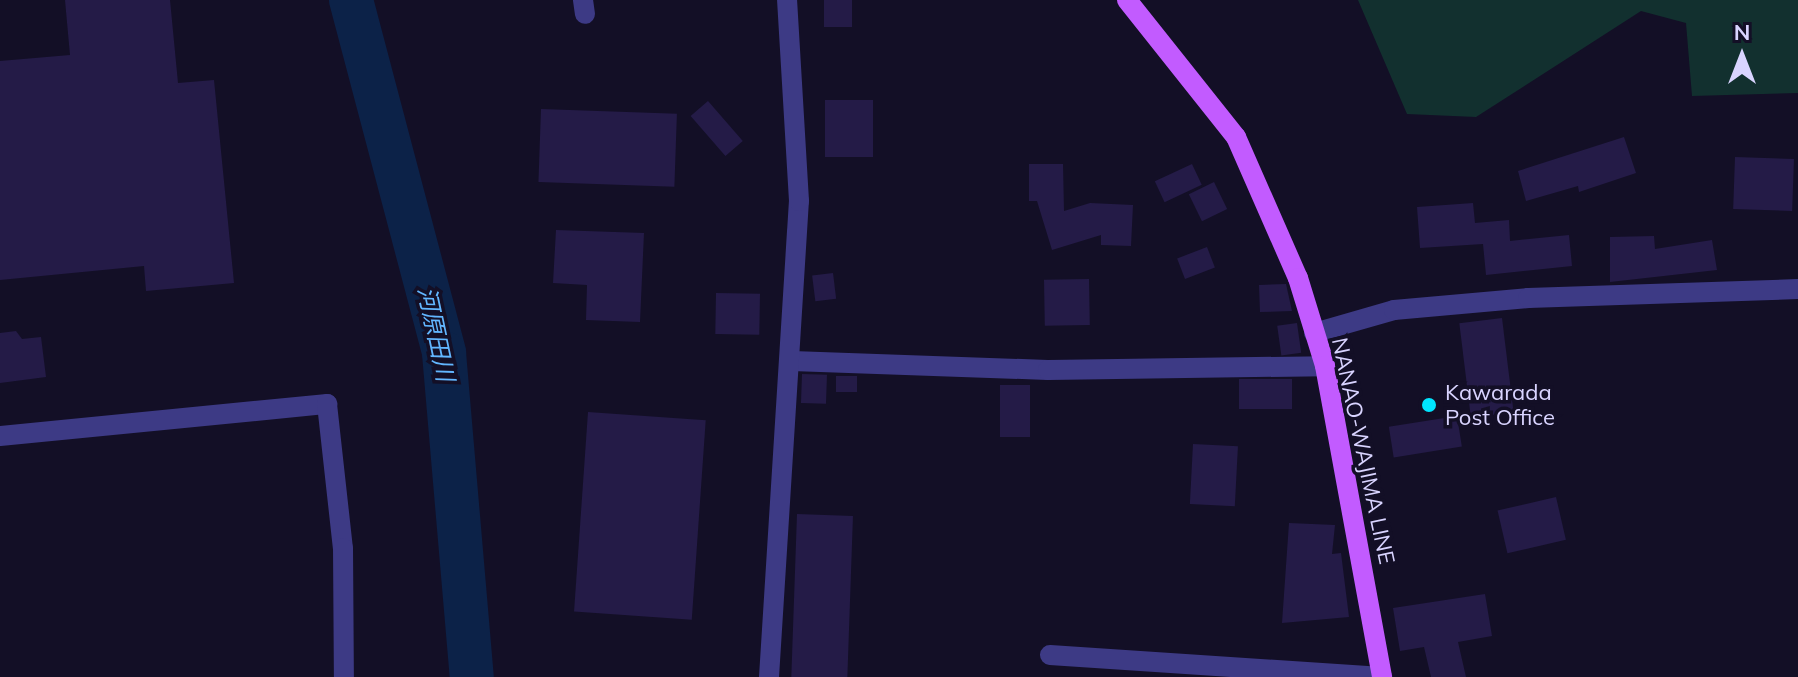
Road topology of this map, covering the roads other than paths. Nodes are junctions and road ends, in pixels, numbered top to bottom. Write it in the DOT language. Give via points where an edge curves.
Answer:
graph roads {
  1 [pos="787,0"];
  2 [pos="1127,0"];
  3 [pos="1798,289"];
  4 [pos="1314,333"];
  5 [pos="792,361"];
  6 [pos="1325,366"];
  7 [pos="0,436"];
  8 [pos="1050,655"];
  9 [pos="344,677"];
  10 [pos="769,677"];
  11 [pos="1382,677"];
  1 -- 5 [label="street" via="799,201"];
  2 -- 4 [label="main road, NANAO-WAJIMA LINE" via="1236,137 1298,278"];
  3 -- 4 [label="street" via="1528,298 1394,310"];
  4 -- 6 [label="main road, NANAO-WAJIMA LINE"];
  5 -- 6 [label="street" via="1048,370"];
  5 -- 10 [label="street"];
  6 -- 11 [label="main road, NANAO-WAJIMA LINE"];
  7 -- 9 [label="street" via="327,404 343,548"];
  8 -- 11 [label="street"];
}
